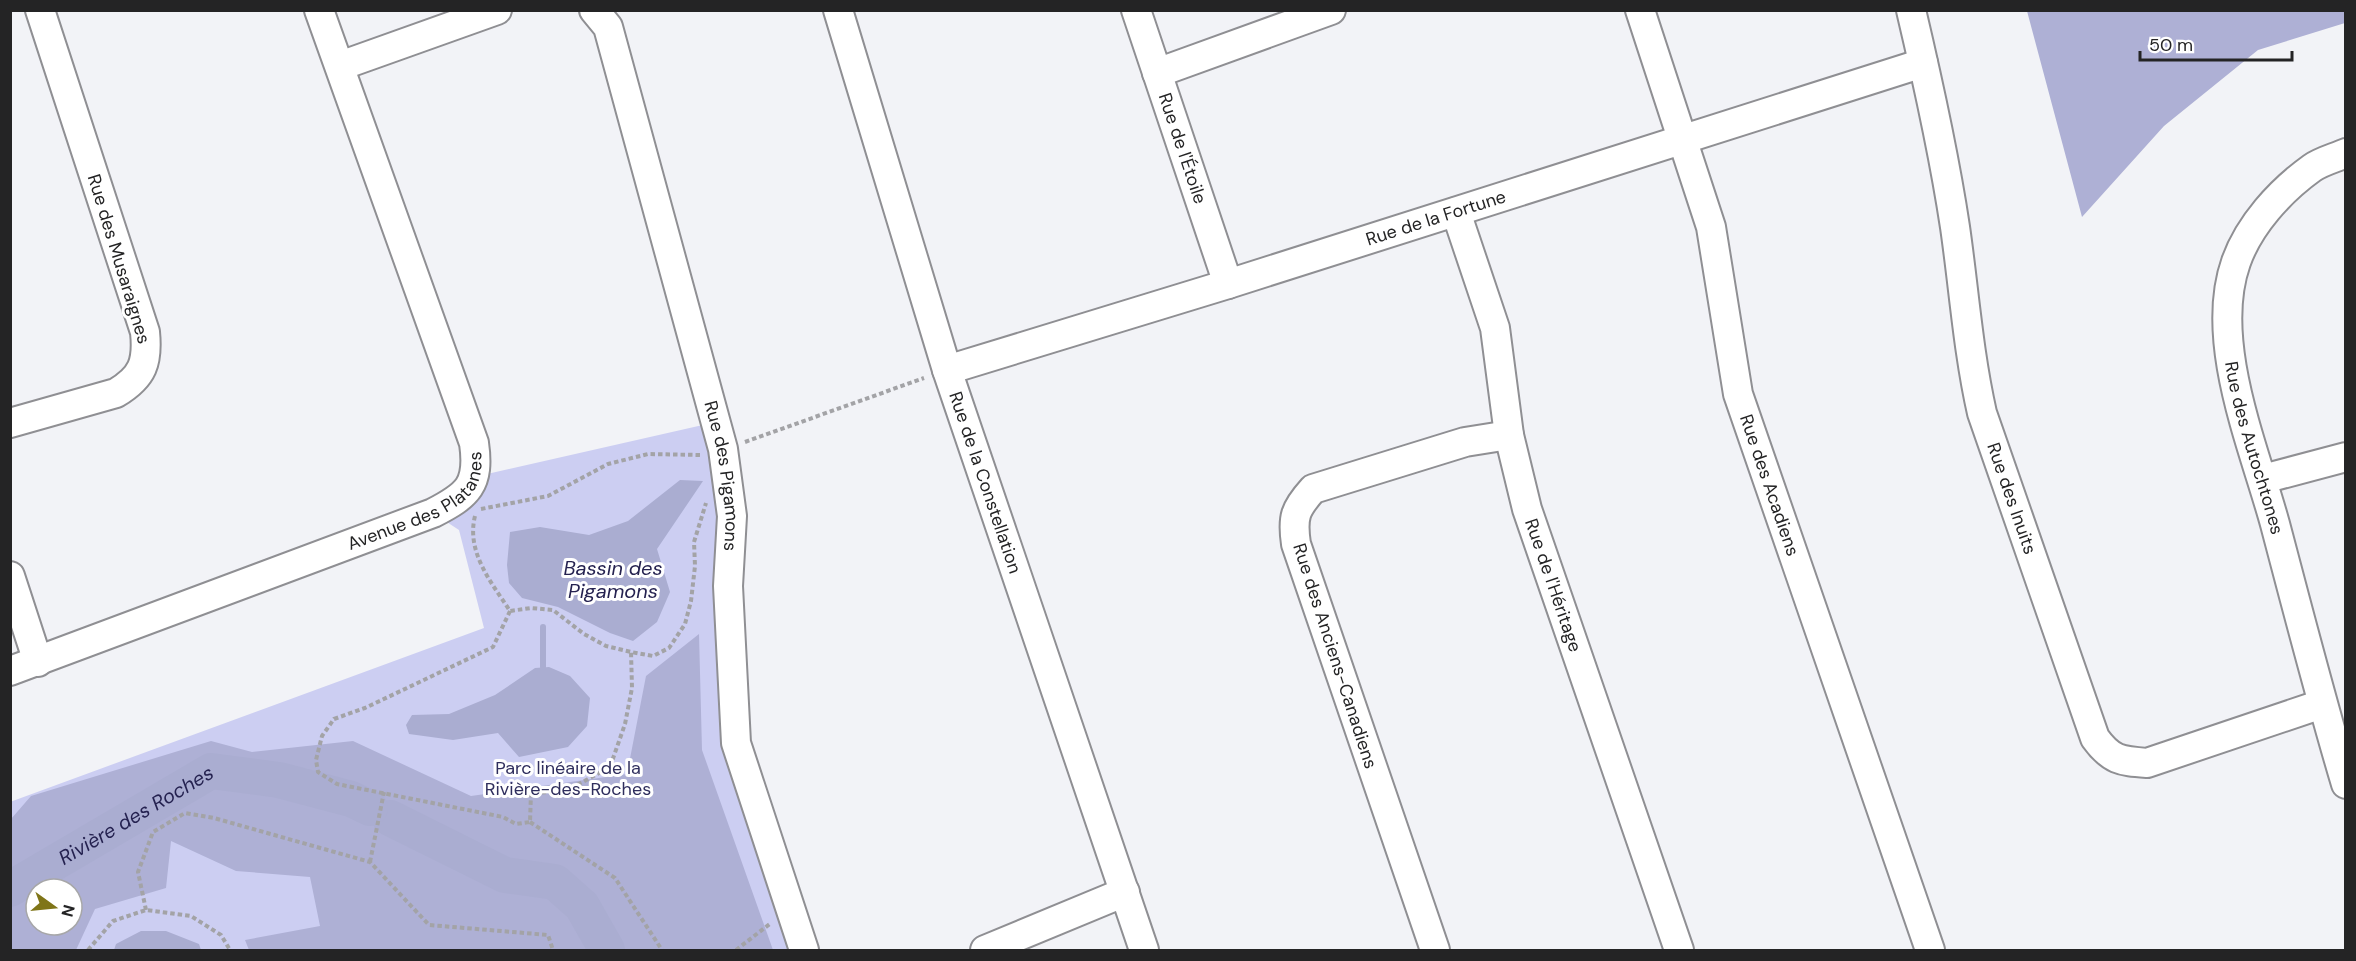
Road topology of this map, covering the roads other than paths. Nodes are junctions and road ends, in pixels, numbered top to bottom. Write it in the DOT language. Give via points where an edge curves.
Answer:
graph roads {
  1 [pos="40,10"];
  2 [pos="319,10"];
  3 [pos="497,10"];
  4 [pos="594,10"];
  5 [pos="838,10"];
  6 [pos="1136,10"];
  7 [pos="1331,10"];
  8 [pos="1640,10"];
  9 [pos="1911,10"];
  10 [pos="1923,63"];
  11 [pos="340,66"];
  12 [pos="1157,73"];
  13 [pos="1685,140"];
  14 [pos="2346,153"];
  15 [pos="1456,212"];
  16 [pos="1228,284"];
  17 [pos="947,370"];
  18 [pos="10,423"];
  19 [pos="1509,435"];
  20 [pos="2346,457"];
  21 [pos="2263,479"];
  22 [pos="10,576"];
  23 [pos="38,662"];
  24 [pos="10,671"];
  25 [pos="2322,704"];
  26 [pos="2346,784"];
  27 [pos="1125,892"];
  28 [pos="804,951"];
  29 [pos="985,951"];
  30 [pos="1144,951"];
  31 [pos="1435,951"];
  32 [pos="1679,951"];
  33 [pos="1930,951"];
  1 -- 18 [label="street, Rue des Musaraignes" via="145,332 147,352 141,371 131,384 116,393"];
  2 -- 11 [label="street, Avenue des Platanes"];
  3 -- 11 [label="street"];
  4 -- 28 [label="street, Rue des Pigamons" via="608,27 723,449 732,516 728,586 736,743"];
  5 -- 17 [label="street, Rue de la Constellation"];
  6 -- 12 [label="street, Rue de l'Étoile"];
  7 -- 12 [label="street"];
  8 -- 13 [label="street, Rue des Acadiens"];
  9 -- 10 [label="street, Rue des Inuits"];
  10 -- 13 [label="street, Rue de la Fortune"];
  10 -- 25 [label="street, Rue des Inuits" via="1943,154 1982,413 2095,738 2107,753 2126,762 2147,763"];
  11 -- 23 [label="street, Avenue des Platanes" via="474,443 477,464 466,493 433,513"];
  12 -- 16 [label="street, Rue de l'Étoile"];
  13 -- 15 [label="street, Rue de la Fortune"];
  13 -- 33 [label="street, Rue des Acadiens" via="1711,227 1738,394"];
  14 -- 21 [label="street, Rue des Autochtones" via="2314,167 2279,196 2254,226 2236,262 2226,311 2235,387"];
  15 -- 16 [label="street, Rue de la Fortune"];
  15 -- 19 [label="street, Rue de l'Héritage" via="1495,328"];
  16 -- 17 [label="street, Rue de la Fortune"];
  17 -- 27 [label="street, Rue de la Constellation"];
  19 -- 31 [label="street, Rue des Anciens-Canadiens" via="1465,442 1313,489 1299,504 1293,524 1296,544"];
  19 -- 32 [label="street, Rue de l'Héritage" via="1527,510"];
  20 -- 21 [label="street"];
  21 -- 25 [label="street, Rue des Autochtones"];
  22 -- 23 [label="street"];
  23 -- 24 [label="street, Avenue des Platanes"];
  25 -- 26 [label="street, Rue des Autochtones"];
  27 -- 29 [label="street"];
  27 -- 30 [label="street, Rue de la Constellation"];
}
